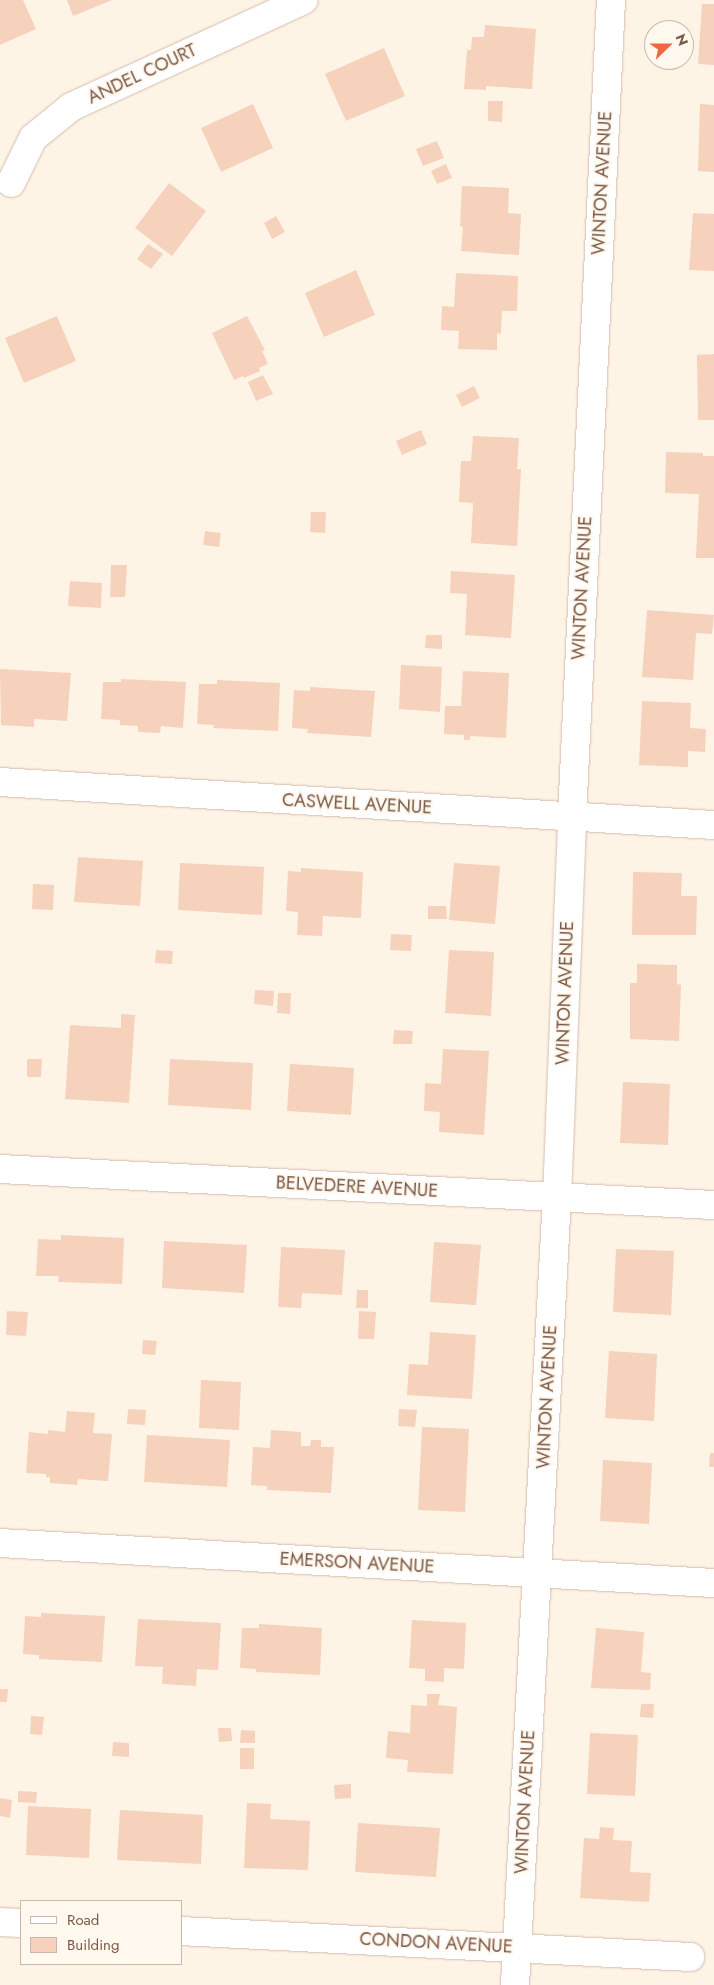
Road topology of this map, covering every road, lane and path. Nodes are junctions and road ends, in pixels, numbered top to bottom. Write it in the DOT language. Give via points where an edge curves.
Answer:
graph roads {
  1 [pos="304,0"];
  2 [pos="611,0"];
  3 [pos="11,183"];
  4 [pos="0,782"];
  5 [pos="572,816"];
  6 [pos="714,825"];
  7 [pos="0,1169"];
  8 [pos="557,1197"];
  9 [pos="714,1205"];
  10 [pos="0,1543"];
  11 [pos="537,1573"];
  12 [pos="714,1583"];
  13 [pos="0,1922"];
  14 [pos="20,1923"];
  15 [pos="182,1931"];
  16 [pos="516,1948"];
  17 [pos="690,1957"];
  18 [pos="515,1985"];
  1 -- 3 [label="street, ANDEL COURT" via="72,107 33,138"];
  2 -- 5 [label="street, WINTON AVENUE"];
  4 -- 5 [label="street, CASWELL AVENUE"];
  5 -- 6 [label="street, CASWELL AVENUE"];
  5 -- 8 [label="street, WINTON AVENUE"];
  7 -- 8 [label="street, BELVEDERE AVENUE"];
  8 -- 9 [label="street, BELVEDERE AVENUE"];
  8 -- 11 [label="street, WINTON AVENUE"];
  10 -- 11 [label="street, EMERSON AVENUE"];
  11 -- 12 [label="street, EMERSON AVENUE"];
  11 -- 16 [label="street, WINTON AVENUE"];
  13 -- 14 [label="street"];
  15 -- 16 [label="street, CONDON AVENUE"];
  16 -- 17 [label="street, CONDON AVENUE"];
  16 -- 18 [label="street, WINTON AVENUE"];
}
